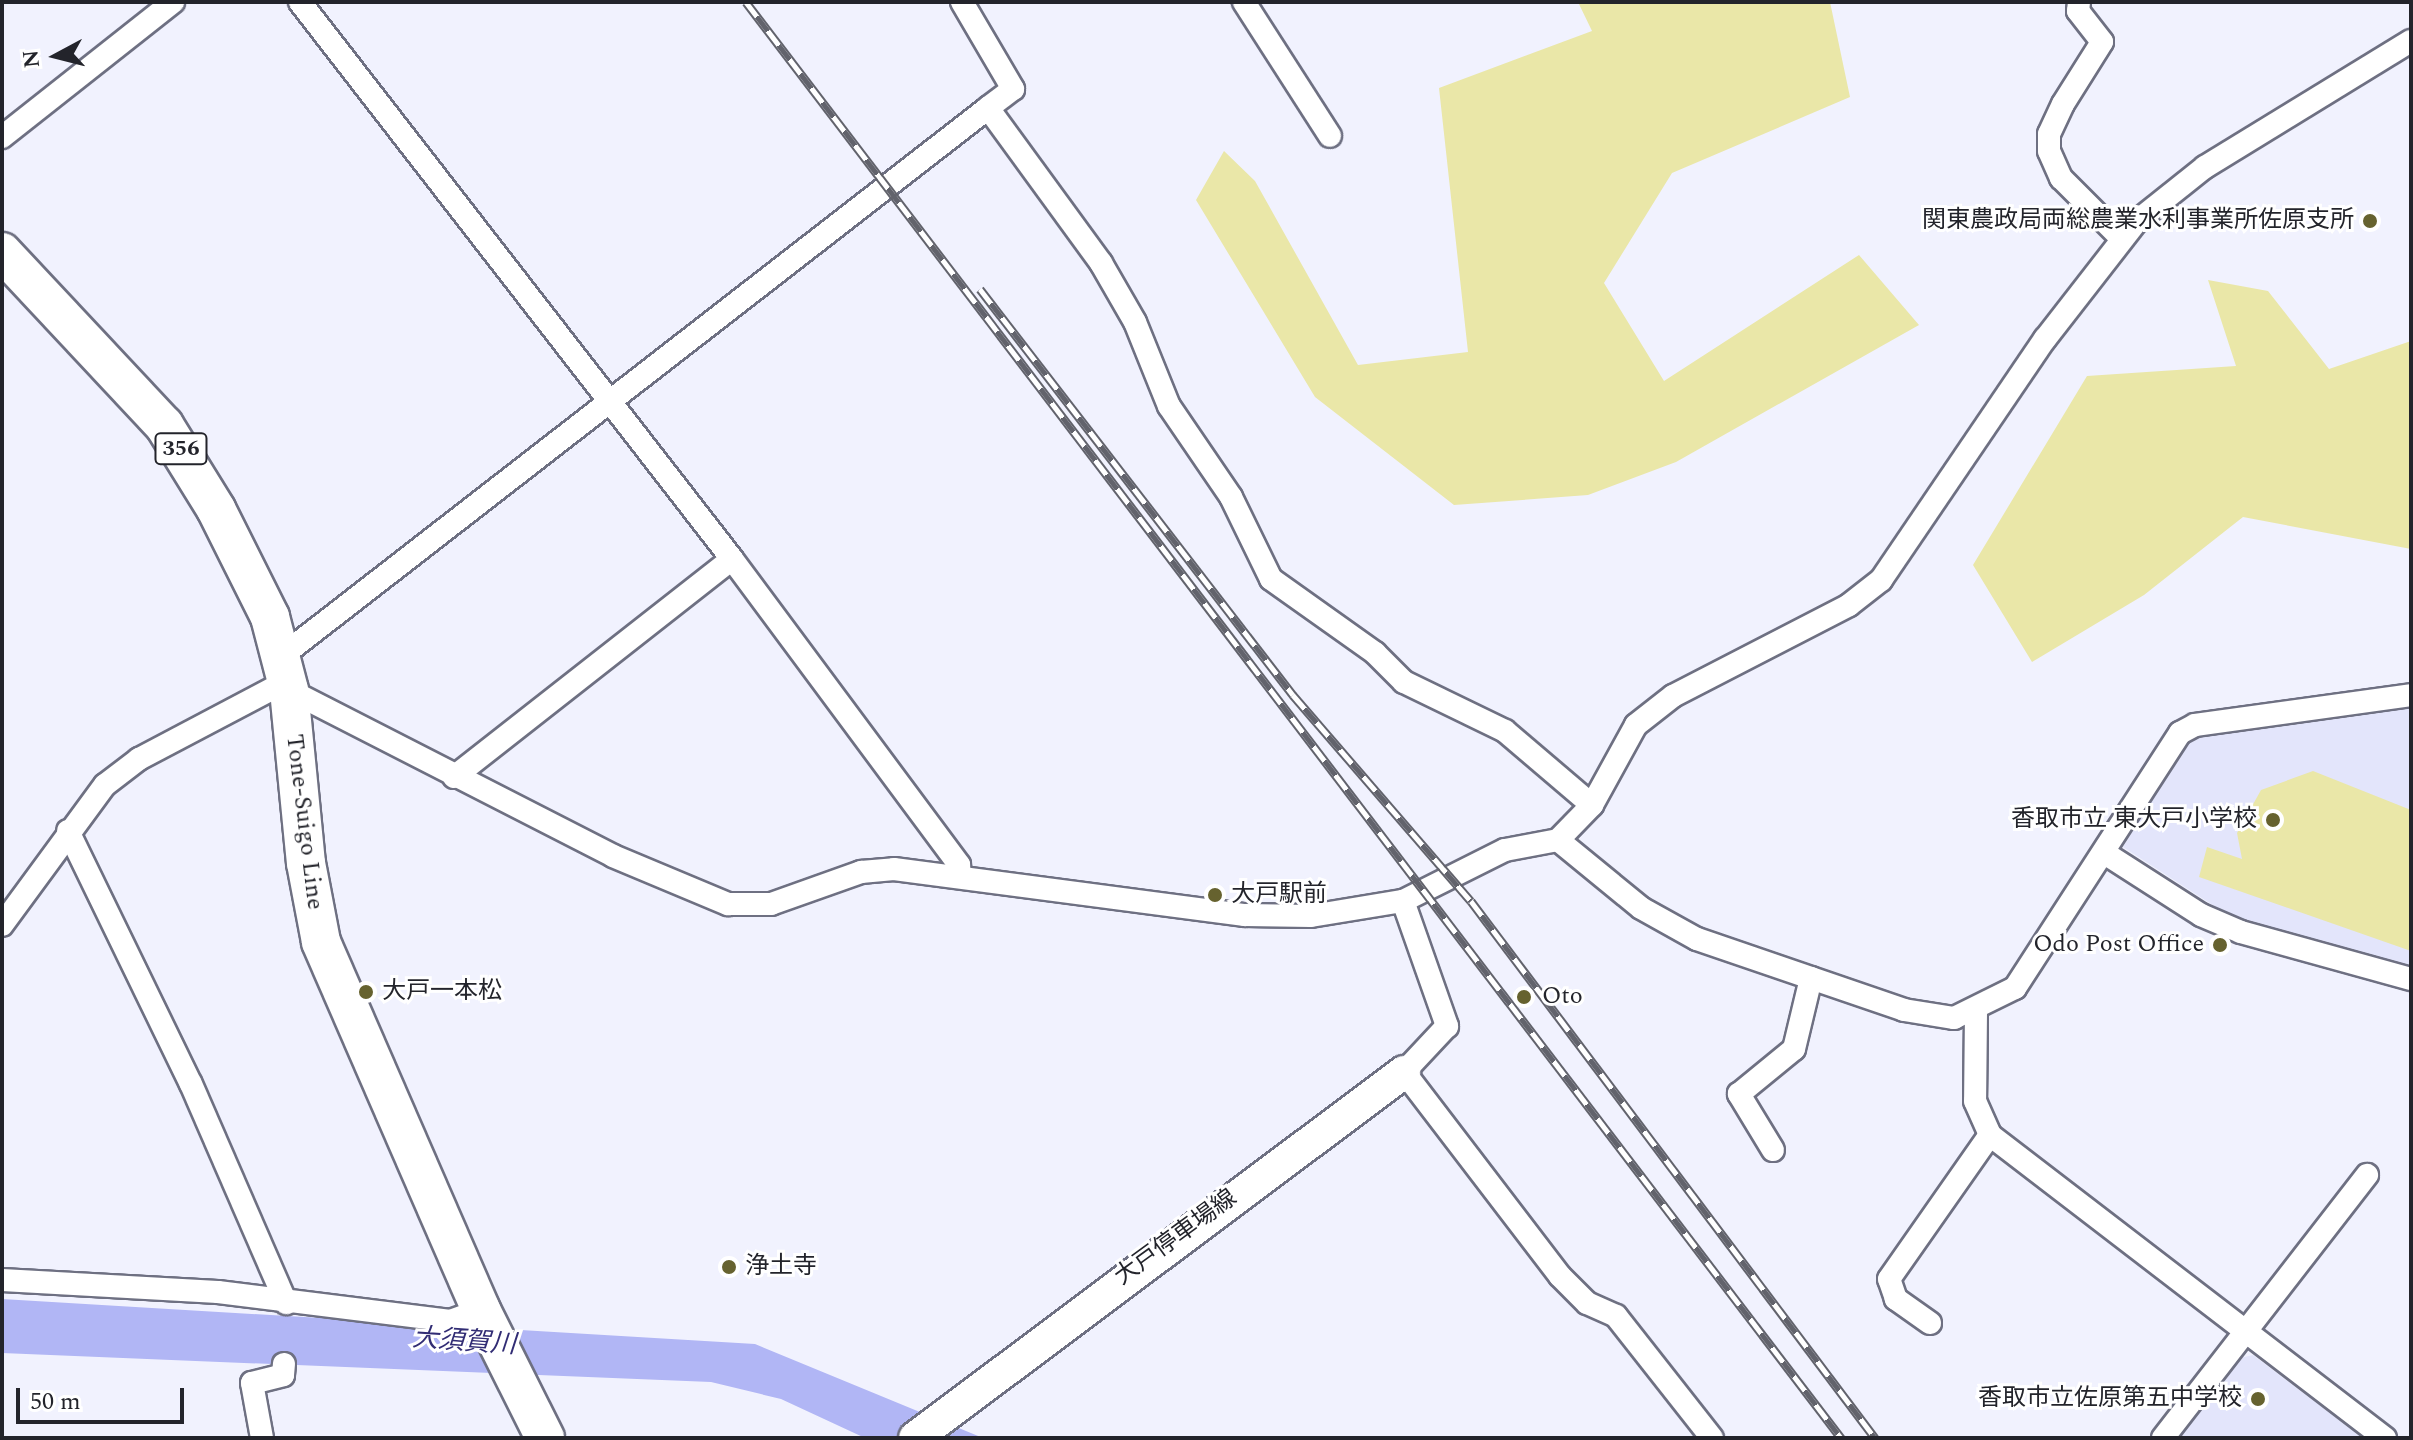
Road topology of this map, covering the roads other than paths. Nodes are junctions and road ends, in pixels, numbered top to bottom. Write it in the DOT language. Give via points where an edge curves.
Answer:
graph roads {
  1 [pos="173,2"];
  2 [pos="300,2"];
  3 [pos="962,2"];
  4 [pos="1244,2"];
  5 [pos="2079,2"];
  6 [pos="2411,41"];
  7 [pos="988,108"];
  8 [pos="1330,136"];
  9 [pos="2,137"];
  10 [pos="2122,239"];
  11 [pos="2,252"];
  12 [pos="608,400"];
  13 [pos="732,559"];
  14 [pos="286,675"];
  15 [pos="2411,695"];
  16 [pos="454,777"];
  17 [pos="1592,805"];
  18 [pos="68,831"];
  19 [pos="1558,840"];
  20 [pos="2106,854"];
  21 [pos="960,876"];
  22 [pos="1403,901"];
  23 [pos="2,925"];
  24 [pos="1811,978"];
  25 [pos="2411,979"];
  26 [pos="1976,1012"];
  27 [pos="1404,1072"];
  28 [pos="1990,1135"];
  29 [pos="1773,1150"];
  30 [pos="2367,1175"];
  31 [pos="2,1280"];
  32 [pos="286,1303"];
  33 [pos="484,1317"];
  34 [pos="1930,1323"];
  35 [pos="2245,1334"];
  36 [pos="284,1364"];
  37 [pos="1704,1435"];
  38 [pos="262,1438"];
  39 [pos="545,1438"];
  40 [pos="915,1438"];
  41 [pos="2163,1438"];
  42 [pos="2385,1438"];
  1 -- 9 [label="street"];
  2 -- 12 [label="street"];
  3 -- 7 [label="street" via="1013,89"];
  4 -- 8 [label="street"];
  5 -- 10 [label="street" via="2078,11 2102,42 2059,114 2049,151 2061,178"];
  6 -- 10 [label="street" via="2205,167"];
  7 -- 12 [label="street"];
  7 -- 17 [label="street" via="1101,263 1135,322 1169,406 1231,497 1271,579 1375,653 1404,682 1505,731"];
  10 -- 17 [label="street" via="2045,339 1881,580 1849,605 1673,696 1636,725"];
  11 -- 14 [label="highway, Tone-Suigo Line / 356" via="164,425 238,548"];
  12 -- 13 [label="street"];
  12 -- 14 [label="street"];
  13 -- 16 [label="street"];
  13 -- 21 [label="street" via="959,865"];
  14 -- 16 [label="street"];
  14 -- 18 [label="street" via="139,759 105,785"];
  14 -- 33 [label="highway, Tone-Suigo Line / 356" via="306,863 321,942"];
  15 -- 20 [label="street" via="2195,725 2180,733"];
  16 -- 21 [label="street" via="613,856 728,904 771,904 861,872"];
  17 -- 19 [label="street"];
  18 -- 23 [label="street"];
  18 -- 32 [label="street" via="191,1084"];
  19 -- 22 [label="street" via="1505,850"];
  19 -- 24 [label="street" via="1666,924"];
  20 -- 25 [label="street" via="2201,915 2241,932"];
  20 -- 26 [label="street" via="2015,988"];
  21 -- 22 [label="street" via="1245,915 1311,916"];
  22 -- 27 [label="street" via="1447,1026"];
  24 -- 26 [label="street" via="1924,1015"];
  24 -- 29 [label="street" via="1794,1049 1739,1094"];
  26 -- 28 [label="street" via="1975,1101"];
  27 -- 37 [label="street" via="1560,1276 1587,1303 1616,1316"];
  27 -- 40 [label="main road, 大戸停車場線"];
  28 -- 34 [label="street" via="1889,1279 1896,1299"];
  28 -- 35 [label="street" via="2237,1321"];
  30 -- 35 [label="street"];
  31 -- 32 [label="street" via="218,1292"];
  32 -- 33 [label="street" via="450,1321"];
  33 -- 39 [label="highway, Tone-Suigo Line / 356"];
  35 -- 41 [label="street"];
  35 -- 42 [label="street"];
  36 -- 38 [label="street" via="283,1375 252,1383"];
}
